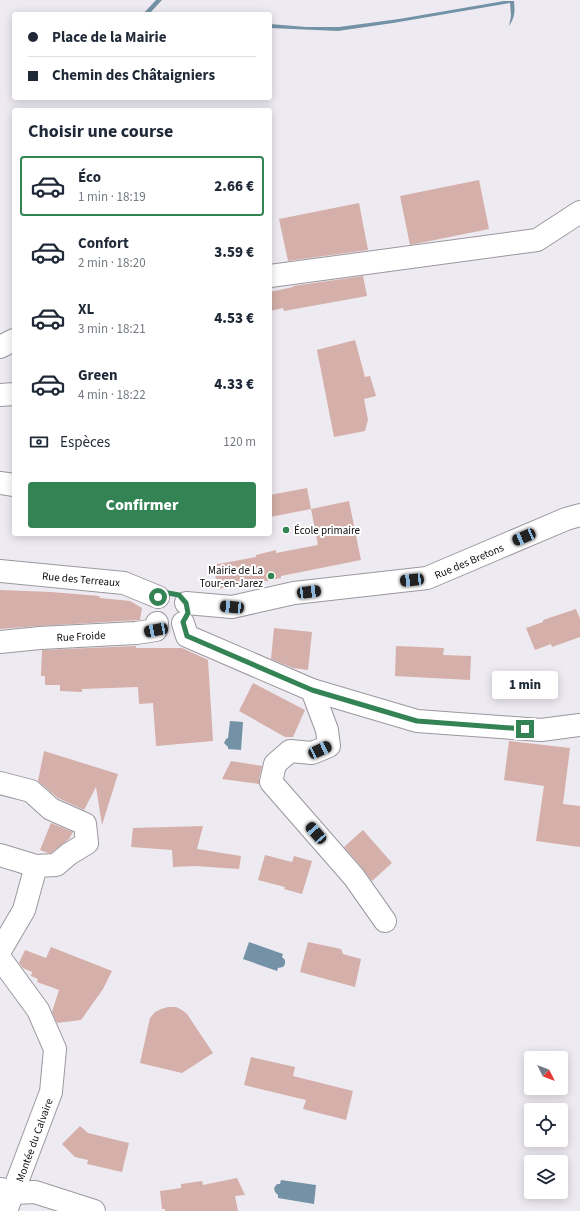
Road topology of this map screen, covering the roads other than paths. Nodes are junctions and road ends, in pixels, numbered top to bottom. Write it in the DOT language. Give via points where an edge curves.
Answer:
graph roads {
  1 [pos="580,212"];
  2 [pos="272,276"];
  3 [pos="12,341"];
  4 [pos="0,347"];
  5 [pos="12,394"];
  6 [pos="0,395"];
  7 [pos="0,483"];
  8 [pos="12,485"];
  9 [pos="575,513"];
  10 [pos="0,571"];
  11 [pos="158,597"];
  12 [pos="185,613"];
  13 [pos="157,623"];
  14 [pos="0,642"];
  15 [pos="312,690"];
  16 [pos="580,725"];
  17 [pos="0,783"];
  18 [pos="0,855"];
  19 [pos="36,866"];
  20 [pos="385,921"];
  21 [pos="0,951"];
  22 [pos="0,958"];
  23 [pos="7,1198"];
  24 [pos="94,1211"];
  1 -- 2 [label="street" via="537,240"];
  3 -- 4 [label="street"];
  5 -- 6 [label="street"];
  7 -- 8 [label="street"];
  9 -- 12 [label="street, Rue des Bretons" via="427,578 294,593 232,607"];
  10 -- 11 [label="street, Rue des Terreaux" via="124,583"];
  11 -- 12 [label="street" via="168,593 179,595"];
  11 -- 13 [label="street" via="152,610"];
  12 -- 13 [label="street" via="175,628"];
  12 -- 15 [label="street" via="187,636"];
  13 -- 14 [label="street, Rue Froide" via="156,630 136,633"];
  15 -- 16 [label="street" via="417,721 541,730"];
  15 -- 20 [label="street" via="327,730 329,746 312,754 290,751 275,764 270,782 354,877"];
  17 -- 19 [label="street" via="31,791 51,809 85,824 87,843 56,865"];
  18 -- 19 [label="street"];
  19 -- 21 [label="street" via="24,910"];
  22 -- 23 [label="street, Montée du Calvaire" via="38,1010 55,1049 51,1092"];
  23 -- 24 [label="street" via="35,1192"];
}
